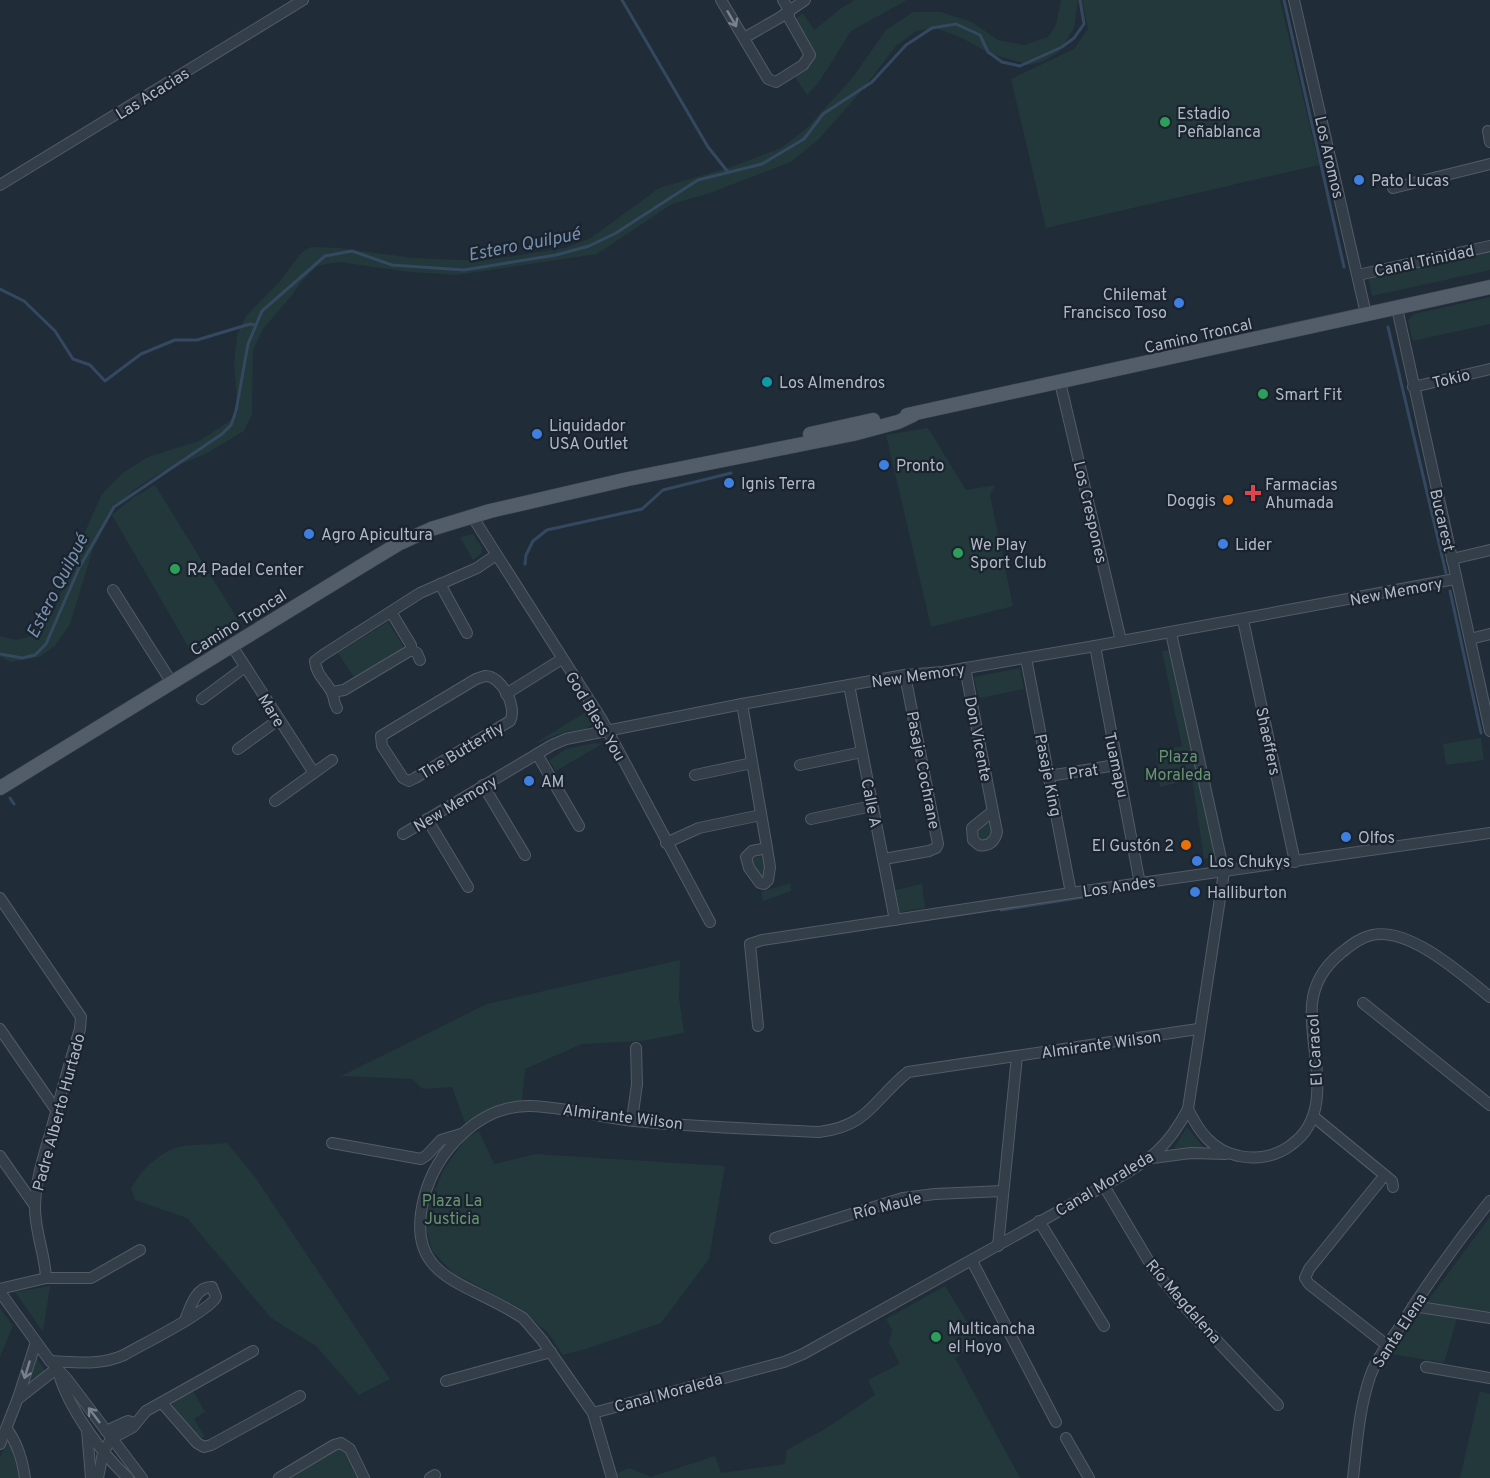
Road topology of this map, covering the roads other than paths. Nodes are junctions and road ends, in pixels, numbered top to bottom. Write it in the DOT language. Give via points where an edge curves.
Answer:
graph roads {
  1 [pos="303,0"];
  2 [pos="721,0"];
  3 [pos="783,0"];
  4 [pos="805,0"];
  5 [pos="1294,0"];
  6 [pos="789,10"];
  7 [pos="744,38"];
  8 [pos="1490,164"];
  9 [pos="0,184"];
  10 [pos="1393,188"];
  11 [pos="1490,246"];
  12 [pos="1358,275"];
  13 [pos="1490,287"];
  14 [pos="1397,308"];
  15 [pos="1366,314"];
  16 [pos="1490,369"];
  17 [pos="1060,382"];
  18 [pos="1413,387"];
  19 [pos="472,516"];
  20 [pos="1490,550"];
  21 [pos="496,555"];
  22 [pos="1452,559"];
  23 [pos="1455,579"];
  24 [pos="440,584"];
  25 [pos="113,590"];
  26 [pos="391,612"];
  27 [pos="1243,620"];
  28 [pos="467,633"];
  29 [pos="1172,633"];
  30 [pos="1490,634"];
  31 [pos="1470,639"];
  32 [pos="1121,641"];
  33 [pos="232,646"];
  34 [pos="1095,646"];
  35 [pos="411,650"];
  36 [pos="1026,658"];
  37 [pos="562,659"];
  38 [pos="420,660"];
  39 [pos="245,667"];
  40 [pos="965,668"];
  41 [pos="905,675"];
  42 [pos="172,683"];
  43 [pos="849,685"];
  44 [pos="332,692"];
  45 [pos="506,694"];
  46 [pos="202,699"];
  47 [pos="741,704"];
  48 [pos="337,708"];
  49 [pos="278,720"];
  50 [pos="607,731"];
  51 [pos="1490,731"];
  52 [pos="238,749"];
  53 [pos="862,752"];
  54 [pos="537,754"];
  55 [pos="332,760"];
  56 [pos="752,763"];
  57 [pos="800,765"];
  58 [pos="1116,765"];
  59 [pos="314,773"];
  60 [pos="695,774"];
  61 [pos="1049,776"];
  62 [pos="483,785"];
  63 [pos="0,788"];
  64 [pos="275,801"];
  65 [pos="872,806"];
  66 [pos="993,811"];
  67 [pos="760,815"];
  68 [pos="427,819"];
  69 [pos="812,819"];
  70 [pos="579,826"];
  71 [pos="1490,833"];
  72 [pos="403,834"];
  73 [pos="666,843"];
  74 [pos="767,848"];
  75 [pos="525,855"];
  76 [pos="884,859"];
  77 [pos="1295,862"];
  78 [pos="1224,872"];
  79 [pos="1140,884"];
  80 [pos="468,888"];
  81 [pos="1071,893"];
  82 [pos="0,898"];
  83 [pos="895,920"];
  84 [pos="710,922"];
  85 [pos="1490,997"];
  86 [pos="1363,1003"];
  87 [pos="758,1026"];
  88 [pos="0,1029"];
  89 [pos="1198,1029"];
  90 [pos="636,1048"];
  91 [pos="1017,1056"];
  92 [pos="1490,1105"];
  93 [pos="1188,1109"];
  94 [pos="56,1110"];
  95 [pos="1314,1117"];
  96 [pos="632,1120"];
  97 [pos="461,1134"];
  98 [pos="332,1143"];
  99 [pos="1227,1154"];
  100 [pos="0,1156"];
  101 [pos="1151,1158"];
  102 [pos="1380,1181"];
  103 [pos="1104,1186"];
  104 [pos="1393,1188"];
  105 [pos="1003,1191"];
  106 [pos="1490,1201"];
  107 [pos="35,1206"];
  108 [pos="1039,1221"];
  109 [pos="775,1238"];
  110 [pos="998,1246"];
  111 [pos="140,1250"];
  112 [pos="972,1261"];
  113 [pos="46,1278"];
  114 [pos="0,1291"];
  115 [pos="1413,1306"];
  116 [pos="1490,1318"];
  117 [pos="185,1320"];
  118 [pos="1104,1326"];
  119 [pos="36,1342"];
  120 [pos="1388,1346"];
  121 [pos="253,1351"];
  122 [pos="551,1352"];
  123 [pos="55,1367"];
  124 [pos="1426,1367"];
  125 [pos="1490,1378"];
  126 [pos="446,1381"];
  127 [pos="74,1396"];
  128 [pos="300,1396"];
  129 [pos="18,1398"];
  130 [pos="162,1402"];
  131 [pos="1278,1404"];
  132 [pos="593,1413"];
  133 [pos="1056,1422"];
  134 [pos="87,1427"];
  135 [pos="7,1429"];
  136 [pos="108,1435"];
  137 [pos="1066,1438"];
  138 [pos="0,1444"];
  139 [pos="103,1453"];
  140 [pos="609,1477"];
  141 [pos="24,1478"];
  142 [pos="91,1478"];
  143 [pos="98,1478"];
  144 [pos="128,1478"];
  145 [pos="142,1478"];
  146 [pos="279,1478"];
  147 [pos="364,1478"];
  148 [pos="1089,1478"];
  149 [pos="1353,1478"];
  1 -- 9 [label="street, Las Acacias"];
  2 -- 7 [label="street, one-way"];
  3 -- 6 [label="street"];
  4 -- 6 [label="street"];
  5 -- 12 [label="street, Los Aromos"];
  6 -- 7 [label="street"];
  6 -- 7 [label="street" via="789,18 810,55 803,65 778,81 768,79"];
  8 -- 10 [label="street"];
  11 -- 12 [label="street, Canal Trinidad"];
  12 -- 15 [label="street, Los Aromos"];
  13 -- 14 [label="main road, Camino Troncal"];
  14 -- 15 [label="main road, Camino Troncal"];
  14 -- 18 [label="street, Bucarest"];
  15 -- 17 [label="main road, Camino Troncal"];
  16 -- 18 [label="street, Tokio"];
  17 -- 19 [label="main road, Camino Troncal" via="913,415 853,434 628,479"];
  17 -- 32 [label="street, Los Crespones"];
  18 -- 22 [label="street, Bucarest"];
  19 -- 21 [label="street, God Bless You"];
  19 -- 33 [label="main road, Camino Troncal" via="398,544"];
  20 -- 22 [label="street"];
  21 -- 24 [label="street"];
  21 -- 37 [label="street, God Bless You"];
  22 -- 23 [label="street, Bucarest"];
  23 -- 27 [label="street, New Memory"];
  23 -- 31 [label="street, Bucarest"];
  24 -- 26 [label="street"];
  24 -- 28 [label="street"];
  25 -- 42 [label="street"];
  26 -- 35 [label="street"];
  26 -- 44 [label="street" via="315,661"];
  27 -- 29 [label="street, New Memory"];
  27 -- 77 [label="street, Shaeffers"];
  29 -- 32 [label="street, New Memory"];
  29 -- 78 [label="street, Canal Moraleda"];
  30 -- 31 [label="street"];
  31 -- 51 [label="street, Bucarest"];
  32 -- 34 [label="street, New Memory"];
  33 -- 39 [label="street, Mare"];
  33 -- 42 [label="main road, Camino Troncal"];
  34 -- 36 [label="street, New Memory"];
  34 -- 58 [label="street, Tuamapu"];
  35 -- 38 [label="street"];
  35 -- 44 [label="street" via="344,690"];
  36 -- 40 [label="street, New Memory"];
  36 -- 61 [label="street, Pasaje King"];
  37 -- 45 [label="street"];
  37 -- 50 [label="street, God Bless You"];
  39 -- 46 [label="street"];
  39 -- 49 [label="street, Mare"];
  40 -- 41 [label="street, New Memory"];
  40 -- 66 [label="street, Don Vicente"];
  41 -- 43 [label="street, New Memory"];
  41 -- 76 [label="street, Pasaje Cochrane" via="938,844 929,851"];
  42 -- 63 [label="main road, Camino Troncal"];
  43 -- 47 [label="street, New Memory"];
  43 -- 53 [label="street, Calle A"];
  44 -- 48 [label="street"];
  45 -- 45 [label="street, The Butterfly" via="491,676 476,679 385,732 381,736 382,746 403,778 411,780 510,721 513,714"];
  47 -- 50 [label="street, New Memory"];
  47 -- 56 [label="street"];
  49 -- 52 [label="street"];
  49 -- 59 [label="street, Mare"];
  50 -- 54 [label="street, New Memory" via="566,740"];
  50 -- 73 [label="street, God Bless You"];
  53 -- 57 [label="street"];
  53 -- 65 [label="street, Calle A"];
  54 -- 62 [label="street, New Memory"];
  54 -- 70 [label="street"];
  55 -- 59 [label="street"];
  56 -- 60 [label="street"];
  56 -- 67 [label="street"];
  58 -- 61 [label="street, Prat"];
  58 -- 79 [label="street, Tuamapu"];
  59 -- 64 [label="street"];
  61 -- 81 [label="street, Pasaje King"];
  62 -- 68 [label="street, New Memory"];
  62 -- 75 [label="street"];
  65 -- 69 [label="street"];
  65 -- 76 [label="street, Calle A"];
  67 -- 73 [label="street" via="699,828"];
  67 -- 74 [label="street"];
  68 -- 72 [label="street, New Memory"];
  68 -- 80 [label="street"];
  71 -- 77 [label="street, Los Andes"];
  73 -- 84 [label="street, God Bless You"];
  76 -- 83 [label="street, Calle A"];
  77 -- 78 [label="street, Los Andes"];
  78 -- 79 [label="street, Los Andes"];
  78 -- 89 [label="street, Canal Moraleda"];
  79 -- 81 [label="street, Los Andes"];
  81 -- 83 [label="street, Los Andes"];
  82 -- 94 [label="street, Padre Alberto Hurtado" via="81,1017"];
  83 -- 87 [label="street, Los Andes" via="750,944"];
  85 -- 95 [label="street, El Caracol" via="1412,941 1383,934 1359,939 1336,957 1319,977 1314,990 1318,1087"];
  86 -- 92 [label="street"];
  88 -- 94 [label="street"];
  89 -- 91 [label="street, Almirante Wilson"];
  89 -- 93 [label="street, Canal Moraleda"];
  90 -- 96 [label="street"];
  91 -- 96 [label="street, Almirante Wilson" via="908,1072 866,1114 838,1130"];
  91 -- 105 [label="street"];
  93 -- 99 [label="street" via="1204,1135"];
  93 -- 101 [label="street, Canal Moraleda" via="1168,1141"];
  94 -- 107 [label="street, Padre Alberto Hurtado"];
  95 -- 99 [label="street, El Caracol" via="1303,1137 1283,1151 1247,1158"];
  95 -- 104 [label="street" via="1392,1181"];
  96 -- 97 [label="street, Almirante Wilson" via="528,1106 498,1112"];
  97 -- 98 [label="street" via="441,1140 421,1159"];
  97 -- 122 [label="street, Almirante Wilson" via="446,1152 426,1191 420,1223 424,1248 445,1276 523,1318"];
  99 -- 101 [label="street, El Caracol"];
  100 -- 107 [label="street"];
  101 -- 103 [label="street, Canal Moraleda"];
  102 -- 120 [label="street" via="1305,1278"];
  103 -- 108 [label="street, Canal Moraleda"];
  103 -- 131 [label="street, Río Magdalena" via="1154,1270"];
  105 -- 109 [label="street, Río Maule" via="903,1198"];
  105 -- 110 [label="street"];
  106 -- 115 [label="street, Santa Elena"];
  107 -- 113 [label="street, Padre Alberto Hurtado" via="37,1239"];
  108 -- 110 [label="street, Canal Moraleda"];
  108 -- 118 [label="street"];
  110 -- 112 [label="street, Canal Moraleda"];
  111 -- 113 [label="street" via="91,1278"];
  112 -- 132 [label="street, Canal Moraleda" via="784,1362"];
  112 -- 133 [label="street"];
  113 -- 114 [label="street"];
  114 -- 119 [label="street"];
  115 -- 116 [label="street"];
  115 -- 120 [label="street, Santa Elena"];
  117 -- 123 [label="street" via="114,1359"];
  119 -- 123 [label="street"];
  119 -- 129 [label="street, one-way"];
  120 -- 149 [label="street, Santa Elena" via="1367,1386"];
  121 -- 130 [label="street"];
  122 -- 126 [label="street"];
  122 -- 132 [label="street, Almirante Wilson"];
  123 -- 127 [label="street"];
  123 -- 129 [label="street"];
  124 -- 125 [label="street"];
  127 -- 134 [label="street"];
  136 -- 127 [label="street, one-way"];
  128 -- 130 [label="street" via="204,1447"];
  129 -- 135 [label="street"];
  130 -- 136 [label="street" via="146,1411 133,1427"];
  132 -- 140 [label="street, Almirante Wilson"];
  134 -- 139 [label="street"];
  134 -- 142 [label="street"];
  135 -- 138 [label="street"];
  135 -- 141 [label="street" via="17,1444"];
  136 -- 139 [label="street"];
  136 -- 145 [label="street"];
  137 -- 148 [label="street"];
  139 -- 143 [label="street"];
  139 -- 144 [label="street"];
  146 -- 147 [label="street" via="341,1443 350,1449"];
}
